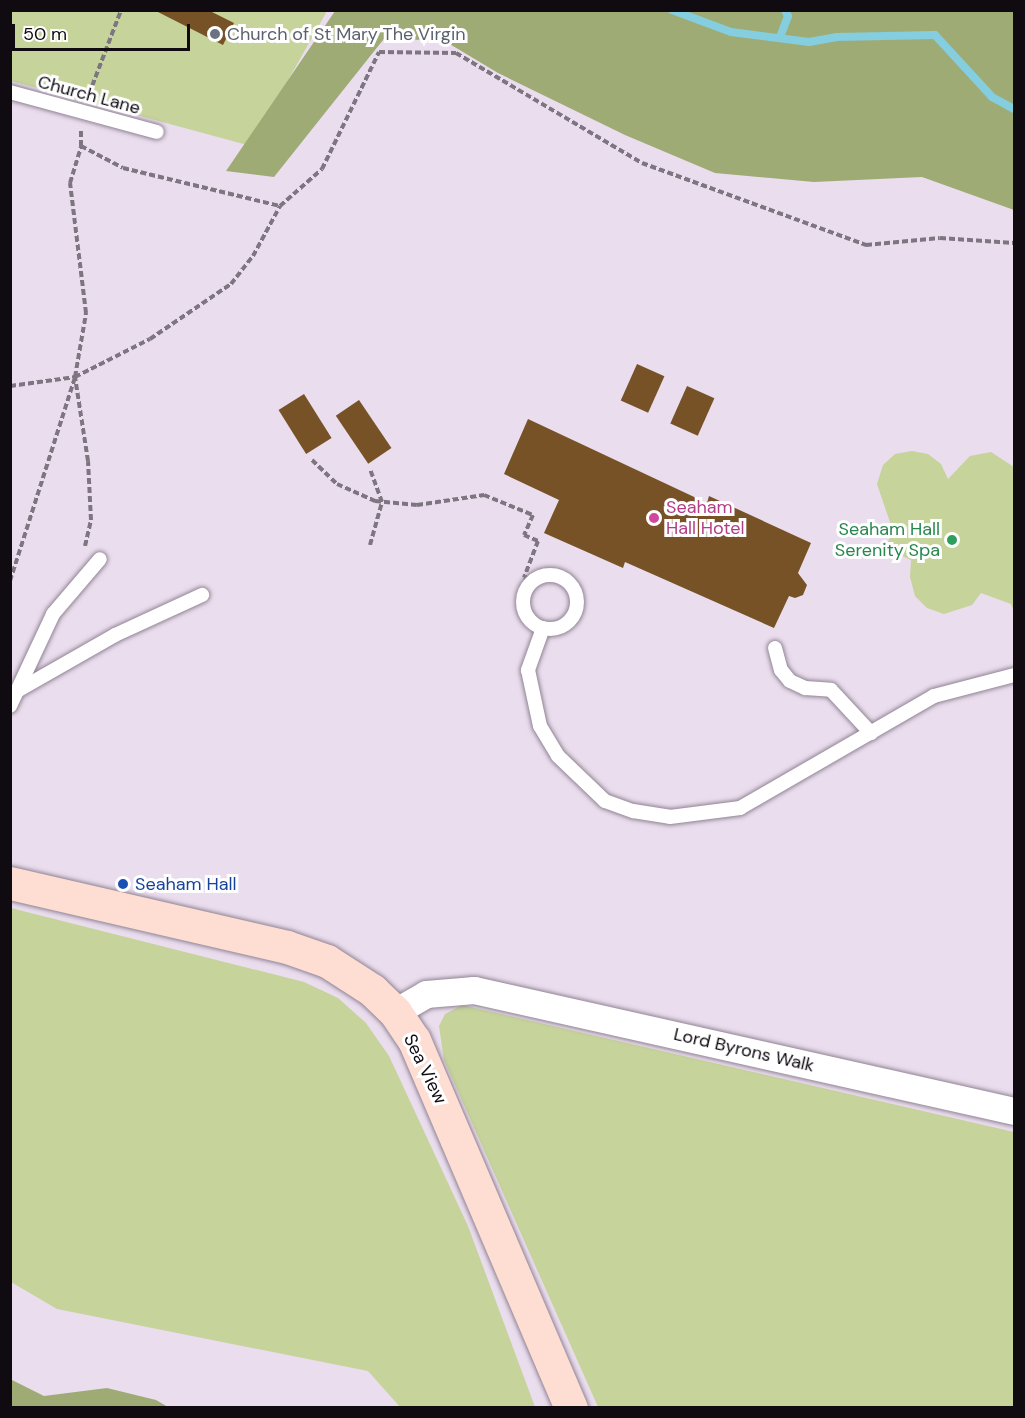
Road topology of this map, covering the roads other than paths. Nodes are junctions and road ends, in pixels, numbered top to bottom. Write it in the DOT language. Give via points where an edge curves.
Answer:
graph roads {
  1 [pos="10,92"];
  2 [pos="157,132"];
  3 [pos="100,559"];
  4 [pos="202,595"];
  5 [pos="543,628"];
  6 [pos="776,648"];
  7 [pos="1014,675"];
  8 [pos="16,691"];
  9 [pos="10,706"];
  10 [pos="871,733"];
  11 [pos="10,883"];
  12 [pos="394,1012"];
  13 [pos="1014,1111"];
  14 [pos="572,1407"];
  1 -- 2 [label="lane, Church Lane"];
  3 -- 8 [label="lane" via="53,614"];
  4 -- 8 [label="lane" via="115,635"];
  5 -- 5 [label="lane" via="553,629 569,621 577,605 576,595 566,580 557,576 535,581 526,591 524,609 528,618"];
  5 -- 10 [label="lane" via="528,670 540,726 579,779 605,801 633,811 670,817 740,808"];
  6 -- 10 [label="lane" via="781,670 790,681 805,688 831,690"];
  7 -- 10 [label="lane" via="934,696"];
  8 -- 9 [label="lane"];
  11 -- 12 [label="main road, Sea View" via="307,954 353,977"];
  12 -- 13 [label="street, Lord Byrons Walk" via="426,994 474,990"];
  12 -- 14 [label="main road, Sea View" via="414,1040"];
}
